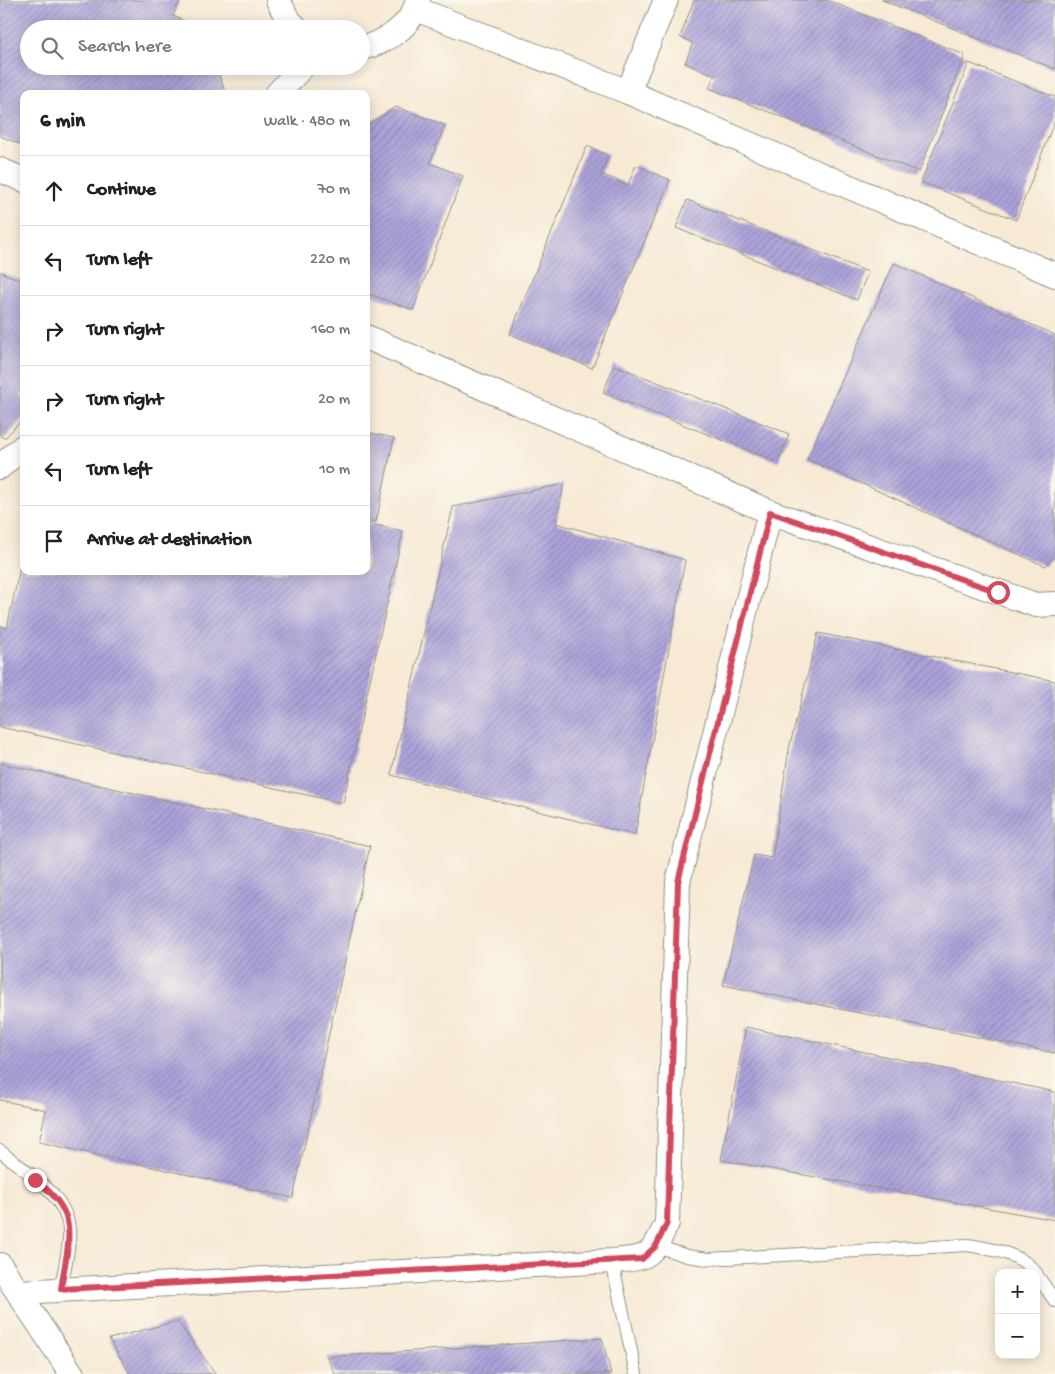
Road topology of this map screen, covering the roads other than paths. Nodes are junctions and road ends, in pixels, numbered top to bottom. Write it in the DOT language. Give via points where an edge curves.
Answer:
graph roads {
  1 [pos="278,0"];
  2 [pos="666,0"];
  3 [pos="417,4"];
  4 [pos="289,20"];
  5 [pos="370,46"];
  6 [pos="295,75"];
  7 [pos="281,90"];
  8 [pos="628,92"];
  9 [pos="0,170"];
  10 [pos="20,178"];
  11 [pos="1055,275"];
  12 [pos="370,339"];
  13 [pos="20,450"];
  14 [pos="0,467"];
  15 [pos="770,512"];
  16 [pos="1055,604"];
  17 [pos="0,1151"];
  18 [pos="656,1246"];
  19 [pos="612,1261"];
  20 [pos="0,1265"];
  21 [pos="1033,1269"];
  22 [pos="1040,1279"];
  23 [pos="61,1289"];
  24 [pos="19,1292"];
  25 [pos="1055,1301"];
  26 [pos="72,1374"];
  27 [pos="636,1374"];
  1 -- 4 [label="street"];
  2 -- 8 [label="street"];
  3 -- 5 [label="street" via="399,30"];
  3 -- 8 [label="street"];
  6 -- 7 [label="street"];
  8 -- 11 [label="street"];
  9 -- 10 [label="street"];
  12 -- 15 [label="street"];
  13 -- 14 [label="street"];
  15 -- 16 [label="street" via="1036,606"];
  15 -- 18 [label="street" via="678,882 667,1223"];
  17 -- 23 [label="lane" via="52,1192 65,1208 70,1230"];
  18 -- 19 [label="street" via="642,1259"];
  18 -- 21 [label="lane" via="708,1259 968,1245 1002,1251"];
  19 -- 23 [label="street"];
  19 -- 27 [label="lane"];
  20 -- 24 [label="street"];
  22 -- 25 [label="lane"];
  23 -- 24 [label="street"];
  24 -- 26 [label="street"];
}
